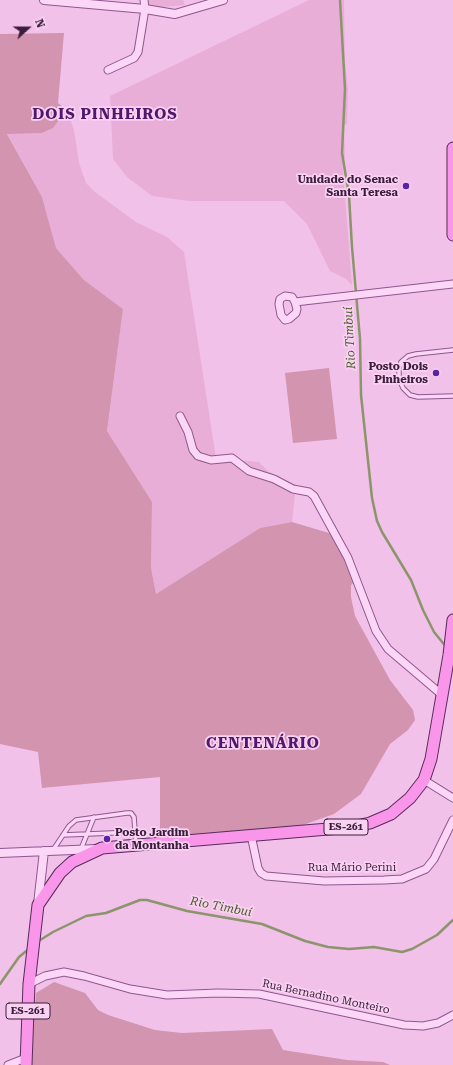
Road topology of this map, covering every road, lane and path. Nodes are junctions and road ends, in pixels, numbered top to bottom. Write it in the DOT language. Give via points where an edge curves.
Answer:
graph roads {
  1 [pos="44,0"];
  2 [pos="144,0"];
  3 [pos="223,0"];
  4 [pos="145,9"];
  5 [pos="108,70"];
  6 [pos="453,148"];
  7 [pos="453,236"];
  8 [pos="453,284"];
  9 [pos="296,302"];
  10 [pos="453,350"];
  11 [pos="453,396"];
  12 [pos="180,416"];
  13 [pos="453,620"];
  14 [pos="452,628"];
  15 [pos="441,694"];
  16 [pos="424,780"];
  17 [pos="453,798"];
  18 [pos="94,817"];
  19 [pos="453,820"];
  20 [pos="136,832"];
  21 [pos="63,835"];
  22 [pos="87,835"];
  23 [pos="251,835"];
  24 [pos="136,845"];
  25 [pos="102,848"];
  26 [pos="80,849"];
  27 [pos="48,851"];
  28 [pos="0,853"];
  29 [pos="38,905"];
  30 [pos="29,984"];
  31 [pos="453,1016"];
  32 [pos="26,1061"];
  33 [pos="8,1065"];
  1 -- 4 [label="street"];
  2 -- 4 [label="street"];
  3 -- 4 [label="street" via="175,14"];
  4 -- 5 [label="street" via="138,52 134,58"];
  6 -- 7 [label="main road"];
  8 -- 9 [label="street"];
  10 -- 11 [label="lane" via="408,356 401,362 399,370 401,384 410,395"];
  12 -- 15 [label="street" via="193,450 198,456 211,460 234,459 249,470 293,489 309,492 317,501 348,558 376,631 388,649"];
  13 -- 14 [label="main road, ES-261"];
  14 -- 15 [label="main road, ES-261"];
  15 -- 16 [label="main road, ES-261" via="431,759"];
  16 -- 17 [label="street"];
  16 -- 23 [label="main road, ES-261" via="401,806 370,823 352,827"];
  18 -- 20 [label="lane" via="131,813"];
  18 -- 21 [label="lane" via="72,822"];
  18 -- 22 [label="lane"];
  19 -- 23 [label="street, Rua Mário Perini" via="434,859 426,869 402,879 390,880 324,880 266,876 258,868"];
  20 -- 22 [label="lane"];
  20 -- 24 [label="lane"];
  21 -- 22 [label="lane"];
  21 -- 27 [label="lane"];
  22 -- 26 [label="lane"];
  23 -- 24 [label="main road, ES-261"];
  24 -- 25 [label="main road, ES-261"];
  25 -- 26 [label="street"];
  25 -- 29 [label="main road, ES-261" via="72,862 53,882"];
  26 -- 27 [label="street"];
  27 -- 28 [label="street"];
  27 -- 29 [label="street"];
  29 -- 30 [label="main road, ES-261"];
  30 -- 31 [label="street, Rua Bernadino Monteiro" via="46,976 64,972 130,989 167,995 259,994 404,1025 423,1026"];
  30 -- 32 [label="main road, ES-261"];
  32 -- 33 [label="street"];
}
